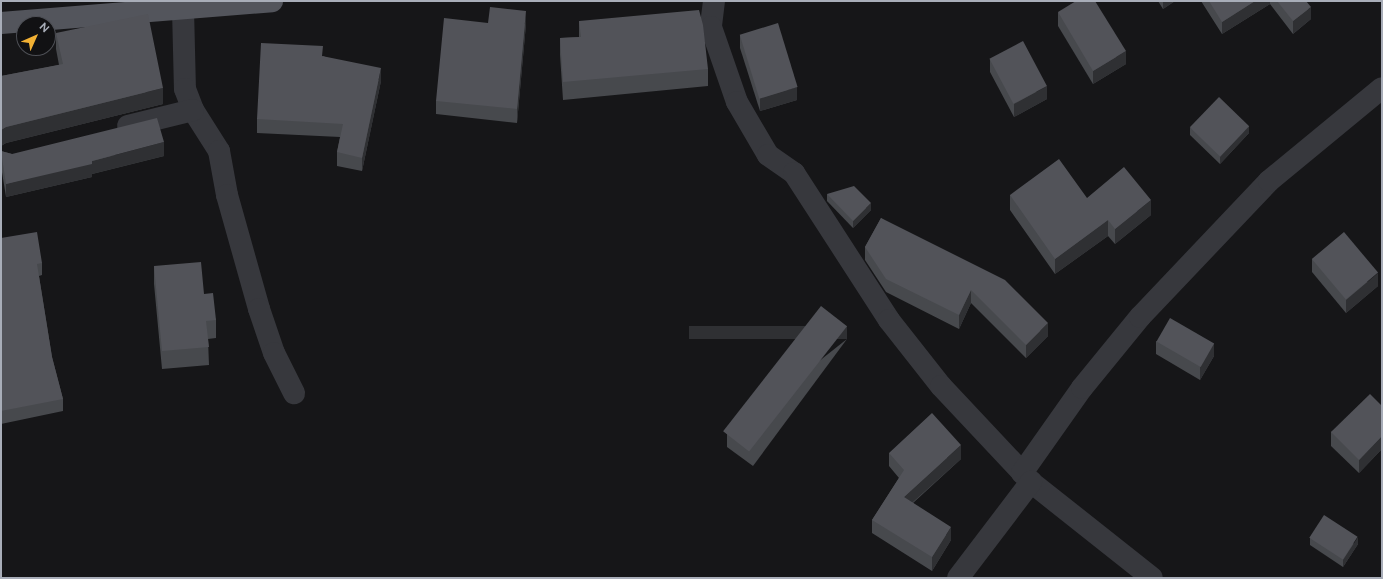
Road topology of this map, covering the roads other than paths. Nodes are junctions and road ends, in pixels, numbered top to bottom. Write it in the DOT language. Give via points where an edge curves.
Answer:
graph roads {
  1 [pos="272,1"];
  2 [pos="714,1"];
  3 [pos="107,8"];
  4 [pos="183,9"];
  5 [pos="1,23"];
  6 [pos="1382,88"];
  7 [pos="193,110"];
  8 [pos="109,131"];
  9 [pos="294,393"];
  10 [pos="1027,478"];
  11 [pos="958,578"];
  12 [pos="1152,578"];
  1 -- 4 [label="main road"];
  2 -- 10 [label="street" via="711,27 722,65 737,102 768,154 794,173 867,290 920,360"];
  3 -- 4 [label="main road"];
  3 -- 5 [label="main road"];
  4 -- 7 [label="street" via="185,89"];
  6 -- 10 [label="street" via="1269,181 1140,317 1082,388"];
  7 -- 8 [label="street"];
  7 -- 9 [label="street" via="219,152 227,195 259,309 274,353"];
  10 -- 11 [label="street"];
  10 -- 12 [label="street"];
}
